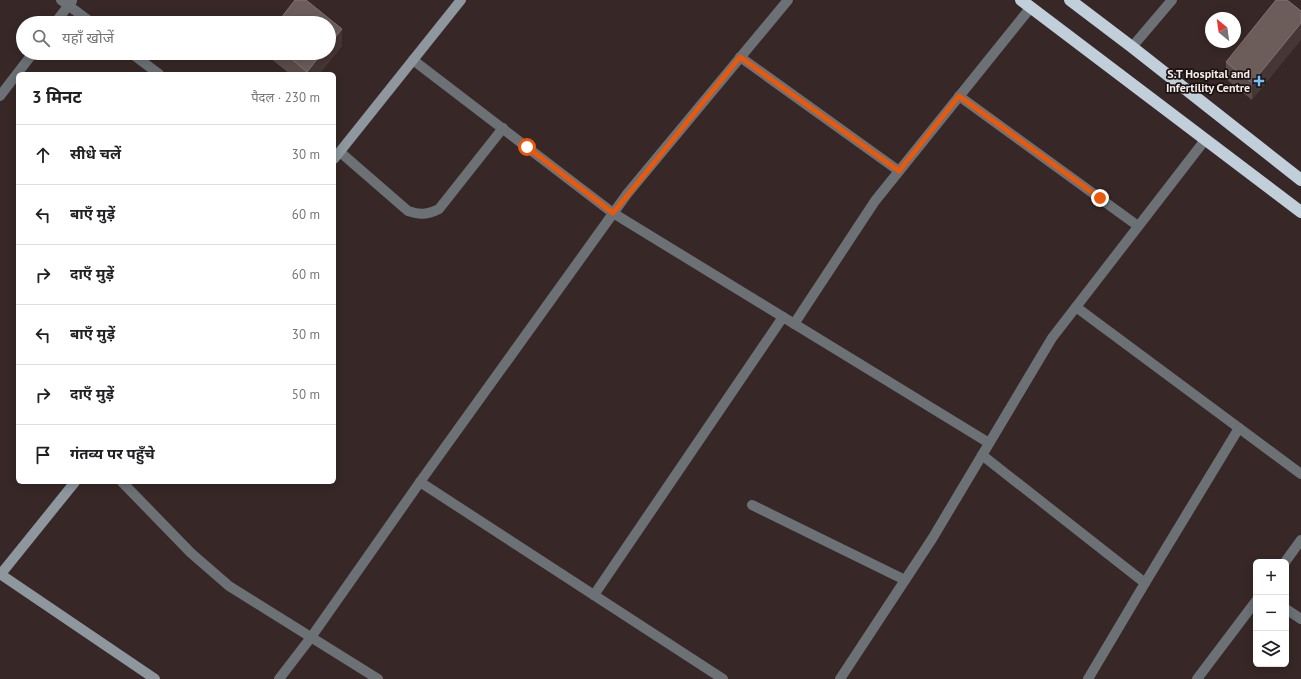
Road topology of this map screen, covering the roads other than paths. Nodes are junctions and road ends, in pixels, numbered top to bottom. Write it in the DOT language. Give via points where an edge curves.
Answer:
graph roads {
  1 [pos="461,0"];
  2 [pos="788,0"];
  3 [pos="1070,0"];
  4 [pos="1172,0"];
  5 [pos="67,2"];
  6 [pos="1026,4"];
  7 [pos="59,16"];
  8 [pos="84,16"];
  9 [pos="1132,47"];
  10 [pos="740,57"];
  11 [pos="28,60"];
  12 [pos="140,60"];
  13 [pos="413,60"];
  14 [pos="18,72"];
  15 [pos="156,72"];
  16 [pos="16,75"];
  17 [pos="0,96"];
  18 [pos="959,96"];
  19 [pos="503,128"];
  20 [pos="1205,140"];
  21 [pos="337,155"];
  22 [pos="899,171"];
  23 [pos="1301,180"];
  24 [pos="1301,212"];
  25 [pos="613,213"];
  26 [pos="1138,226"];
  27 [pos="1076,307"];
  28 [pos="783,317"];
  29 [pos="794,324"];
  30 [pos="1239,428"];
  31 [pos="989,443"];
  32 [pos="982,455"];
  33 [pos="1301,474"];
  34 [pos="420,482"];
  35 [pos="73,484"];
  36 [pos="124,484"];
  37 [pos="752,505"];
  38 [pos="1301,540"];
  39 [pos="1287,559"];
  40 [pos="0,575"];
  41 [pos="905,580"];
  42 [pos="1145,583"];
  43 [pos="594,595"];
  44 [pos="1253,605"];
  45 [pos="1289,611"];
  46 [pos="1301,619"];
  47 [pos="312,636"];
  48 [pos="155,679"];
  49 [pos="279,679"];
  50 [pos="378,679"];
  51 [pos="723,679"];
  52 [pos="840,679"];
  53 [pos="1088,679"];
  54 [pos="1197,679"];
  1 -- 13 [label="street"];
  2 -- 10 [label="street"];
  3 -- 9 [label="highway"];
  4 -- 9 [label="street"];
  5 -- 7 [label="street"];
  5 -- 8 [label="street"];
  6 -- 18 [label="street"];
  6 -- 20 [label="highway"];
  9 -- 23 [label="highway"];
  10 -- 22 [label="street"];
  10 -- 25 [label="street"];
  11 -- 14 [label="street"];
  12 -- 15 [label="street"];
  13 -- 19 [label="street"];
  13 -- 21 [label="street"];
  16 -- 17 [label="street"];
  18 -- 22 [label="street"];
  18 -- 26 [label="street"];
  19 -- 21 [label="street" via="439,209 429,214 419,215 408,211"];
  19 -- 25 [label="street"];
  20 -- 24 [label="highway"];
  20 -- 26 [label="street"];
  22 -- 29 [label="street" via="875,201"];
  25 -- 28 [label="street"];
  25 -- 34 [label="street"];
  26 -- 27 [label="street"];
  27 -- 30 [label="street"];
  27 -- 31 [label="street" via="1052,338"];
  28 -- 29 [label="street"];
  28 -- 43 [label="street"];
  29 -- 31 [label="street"];
  30 -- 33 [label="street"];
  30 -- 42 [label="street"];
  31 -- 32 [label="street"];
  32 -- 41 [label="street"];
  32 -- 42 [label="street"];
  34 -- 43 [label="street"];
  34 -- 47 [label="street"];
  35 -- 40 [label="street"];
  36 -- 47 [label="street" via="191,553 229,586"];
  37 -- 41 [label="street"];
  38 -- 39 [label="street"];
  40 -- 48 [label="street"];
  41 -- 52 [label="street"];
  42 -- 53 [label="street"];
  43 -- 51 [label="street"];
  44 -- 54 [label="street"];
  45 -- 46 [label="street"];
  47 -- 49 [label="street"];
  47 -- 50 [label="street"];
}
